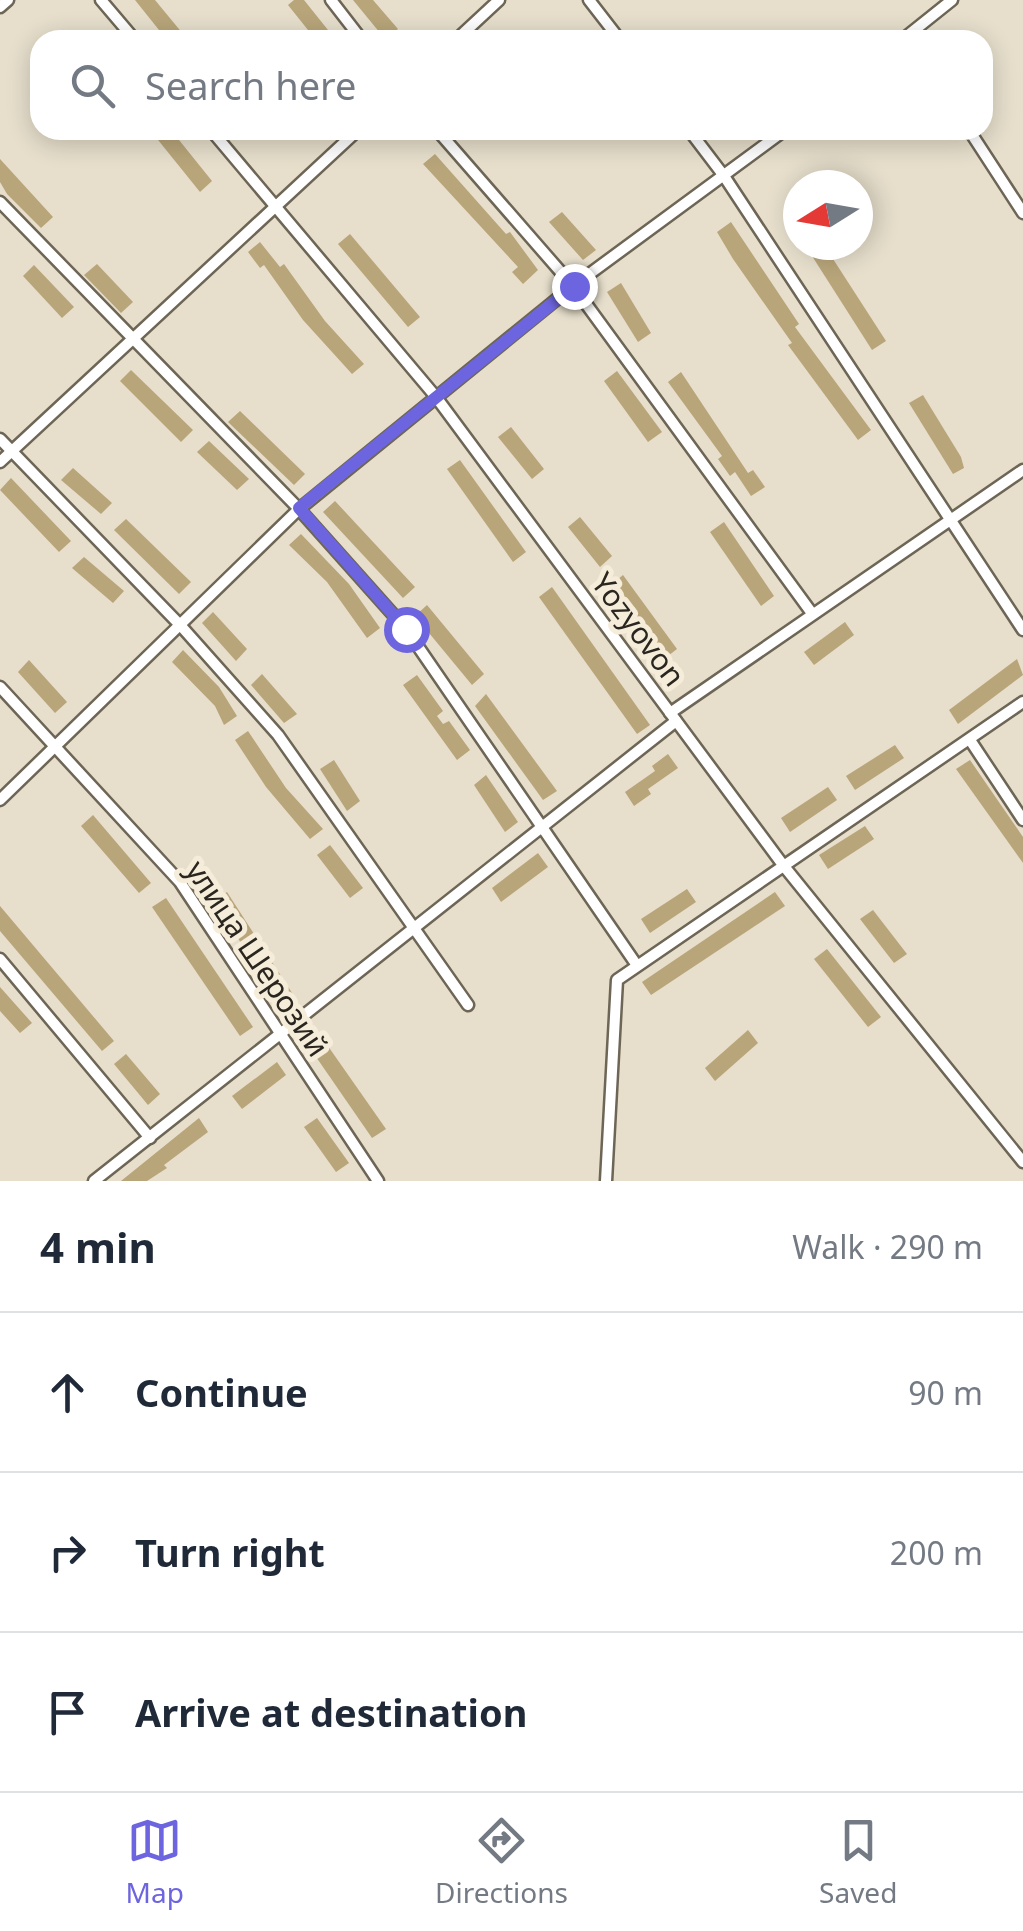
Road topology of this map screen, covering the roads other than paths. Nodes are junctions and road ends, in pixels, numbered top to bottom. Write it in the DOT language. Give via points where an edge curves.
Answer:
graph roads {
  1 [pos="8,0"];
  2 [pos="102,0"];
  3 [pos="331,0"];
  4 [pos="499,0"];
  5 [pos="590,0"];
  6 [pos="952,0"];
  7 [pos="0,7"];
  8 [pos="127,30"];
  9 [pos="354,30"];
  10 [pos="467,30"];
  11 [pos="612,30"];
  12 [pos="916,30"];
  13 [pos="219,140"];
  14 [pos="347,140"];
  15 [pos="445,140"];
  16 [pos="697,140"];
  17 [pos="771,140"];
  18 [pos="976,140"];
  19 [pos="724,176"];
  20 [pos="0,202"];
  21 [pos="275,206"];
  22 [pos="1023,213"];
  23 [pos="574,286"];
  24 [pos="132,339"];
  25 [pos="436,397"];
  26 [pos="0,439"];
  27 [pos="12,451"];
  28 [pos="0,462"];
  29 [pos="1023,470"];
  30 [pos="299,508"];
  31 [pos="953,518"];
  32 [pos="811,612"];
  33 [pos="181,626"];
  34 [pos="1023,630"];
  35 [pos="0,687"];
  36 [pos="1023,702"];
  37 [pos="673,717"];
  38 [pos="970,740"];
  39 [pos="58,748"];
  40 [pos="0,800"];
  41 [pos="1023,820"];
  42 [pos="544,824"];
  43 [pos="782,865"];
  44 [pos="415,927"];
  45 [pos="0,960"];
  46 [pos="636,964"];
  47 [pos="468,1005"];
  48 [pos="281,1034"];
  49 [pos="150,1138"];
  50 [pos="1023,1162"];
  51 [pos="94,1181"];
  52 [pos="378,1181"];
  53 [pos="606,1181"];
  1 -- 7 [label="street"];
  2 -- 8 [label="street"];
  3 -- 9 [label="street"];
  4 -- 10 [label="street"];
  5 -- 11 [label="street"];
  6 -- 12 [label="street"];
  13 -- 21 [label="street, Yozyovon"];
  14 -- 21 [label="street"];
  15 -- 23 [label="street"];
  16 -- 19 [label="street"];
  17 -- 19 [label="street"];
  18 -- 22 [label="street"];
  19 -- 23 [label="street"];
  19 -- 31 [label="street"];
  20 -- 24 [label="street"];
  21 -- 24 [label="street"];
  21 -- 25 [label="street, Yozyovon"];
  23 -- 25 [label="street"];
  23 -- 32 [label="street"];
  24 -- 27 [label="street"];
  24 -- 30 [label="street"];
  25 -- 30 [label="street"];
  25 -- 37 [label="street, Yozyovon"];
  26 -- 27 [label="street"];
  27 -- 28 [label="street"];
  27 -- 33 [label="street"];
  29 -- 31 [label="street"];
  30 -- 33 [label="street"];
  30 -- 42 [label="street" via="406,629"];
  31 -- 32 [label="street"];
  31 -- 34 [label="street"];
  32 -- 37 [label="street"];
  33 -- 39 [label="street"];
  33 -- 44 [label="street" via="278,735"];
  35 -- 39 [label="street, улица Шерозий"];
  36 -- 38 [label="street"];
  37 -- 42 [label="street"];
  37 -- 43 [label="street, Yozyovon"];
  38 -- 41 [label="street"];
  38 -- 43 [label="street"];
  39 -- 40 [label="street"];
  39 -- 48 [label="street, улица Шерозий" via="180,882"];
  42 -- 44 [label="street"];
  42 -- 46 [label="street"];
  43 -- 46 [label="street"];
  43 -- 50 [label="street, Yozyovon"];
  44 -- 47 [label="street"];
  44 -- 48 [label="street"];
  45 -- 49 [label="street"];
  46 -- 53 [label="street" via="615,990"];
  48 -- 49 [label="street"];
  48 -- 52 [label="street, улица Шерозий"];
  49 -- 51 [label="street"];
}
